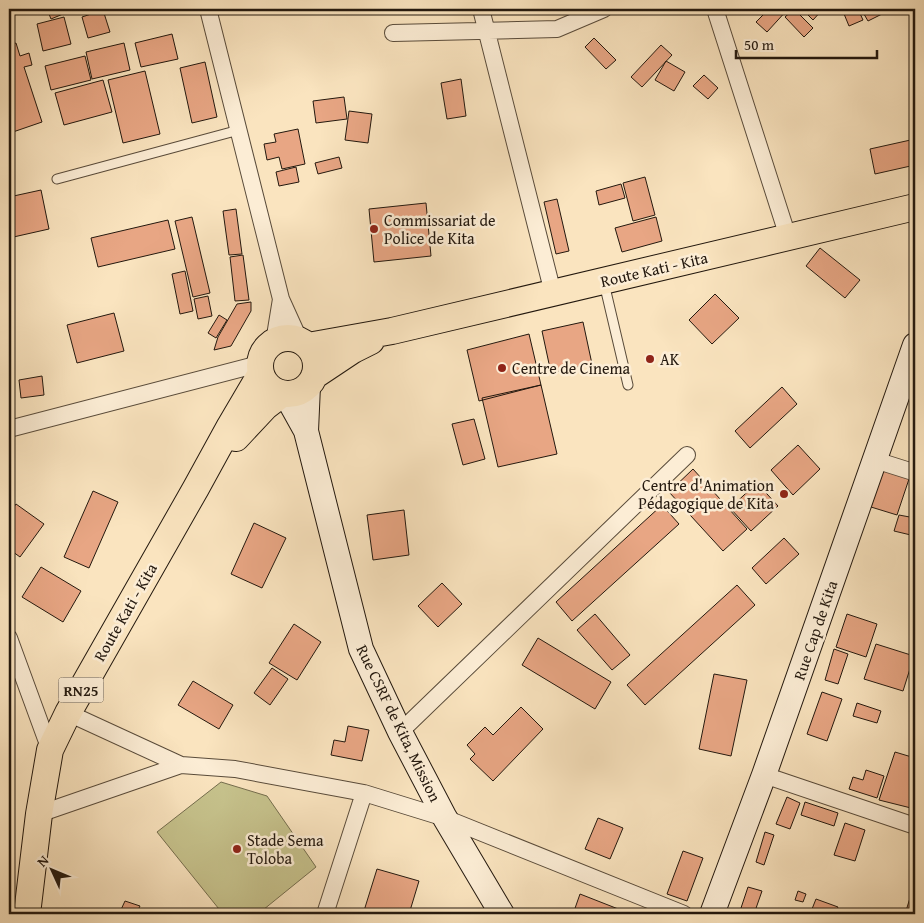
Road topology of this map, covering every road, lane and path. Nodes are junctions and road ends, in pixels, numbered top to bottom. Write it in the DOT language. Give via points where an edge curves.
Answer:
graph roads {
  1 [pos="208,9"];
  2 [pos="481,9"];
  3 [pos="604,9"];
  4 [pos="714,9"];
  5 [pos="487,31"];
  6 [pos="393,33"];
  7 [pos="239,130"];
  8 [pos="57,179"];
  9 [pos="915,207"];
  10 [pos="788,237"];
  11 [pos="604,281"];
  12 [pos="553,293"];
  13 [pos="281,299"];
  14 [pos="392,331"];
  15 [pos="274,342"];
  16 [pos="304,344"];
  17 [pos="915,345"];
  18 [pos="260,370"];
  19 [pos="628,385"];
  20 [pos="298,388"];
  21 [pos="9,429"];
  22 [pos="687,455"];
  23 [pos="875,460"];
  24 [pos="915,474"];
  25 [pos="196,488"];
  26 [pos="9,638"];
  27 [pos="68,713"];
  28 [pos="400,732"];
  29 [pos="50,750"];
  30 [pos="181,765"];
  31 [pos="764,775"];
  32 [pos="364,793"];
  33 [pos="39,814"];
  34 [pos="445,818"];
  35 [pos="915,826"];
  36 [pos="27,914"];
  37 [pos="325,914"];
  38 [pos="502,914"];
  39 [pos="684,914"];
  40 [pos="712,914"];
  1 -- 7 [label="street"];
  2 -- 5 [label="street"];
  3 -- 5 [label="street" via="557,29"];
  4 -- 10 [label="street"];
  5 -- 6 [label="street"];
  5 -- 12 [label="street"];
  7 -- 8 [label="lane"];
  7 -- 13 [label="street"];
  9 -- 10 [label="main road, Route Kati - Kita"];
  10 -- 11 [label="main road, Route Kati - Kita"];
  11 -- 12 [label="main road, Route Kati - Kita"];
  11 -- 19 [label="lane"];
  12 -- 14 [label="main road, Route Kati - Kita"];
  13 -- 15 [label="street"];
  13 -- 16 [label="street"];
  14 -- 16 [label="main road, Route Kati - Kita"];
  14 -- 20 [label="main road, Route Kati - Kita" via="353,350"];
  15 -- 16 [label="main road, Route Kati - Kita" via="290,338"];
  15 -- 18 [label="main road, Route Kati - Kita / RN25" via="262,353"];
  16 -- 20 [label="main road" via="314,355 316,365"];
  17 -- 23 [label="street, Rue Cap de Kita"];
  18 -- 20 [label="main road" via="266,385 275,392"];
  18 -- 21 [label="street"];
  18 -- 25 [label="main road, Route Kati - Kita / RN25"];
  20 -- 25 [label="main road, Route Kati - Kita / RN25" via="265,407"];
  20 -- 28 [label="street, Rue CSRF de Kita, Mission" via="361,649"];
  22 -- 28 [label="street"];
  23 -- 24 [label="street"];
  23 -- 31 [label="street, Rue Cap de Kita"];
  25 -- 27 [label="main road, Route Kati - Kita / RN25"];
  26 -- 29 [label="street"];
  27 -- 29 [label="main road, Route Kati - Kita / RN25"];
  27 -- 30 [label="street"];
  28 -- 34 [label="street, Rue CSRF de Kita, Mission"];
  29 -- 33 [label="main road, Route Kati - Kita / RN25"];
  30 -- 32 [label="street" via="235,769"];
  30 -- 33 [label="street"];
  31 -- 35 [label="street"];
  31 -- 40 [label="street, Rue Cap de Kita"];
  32 -- 34 [label="street"];
  32 -- 37 [label="street"];
  33 -- 36 [label="main road, Route Kati - Kita / RN25"];
  34 -- 38 [label="street, Rue CSRF de Kita, Mission"];
  34 -- 39 [label="street"];
}
